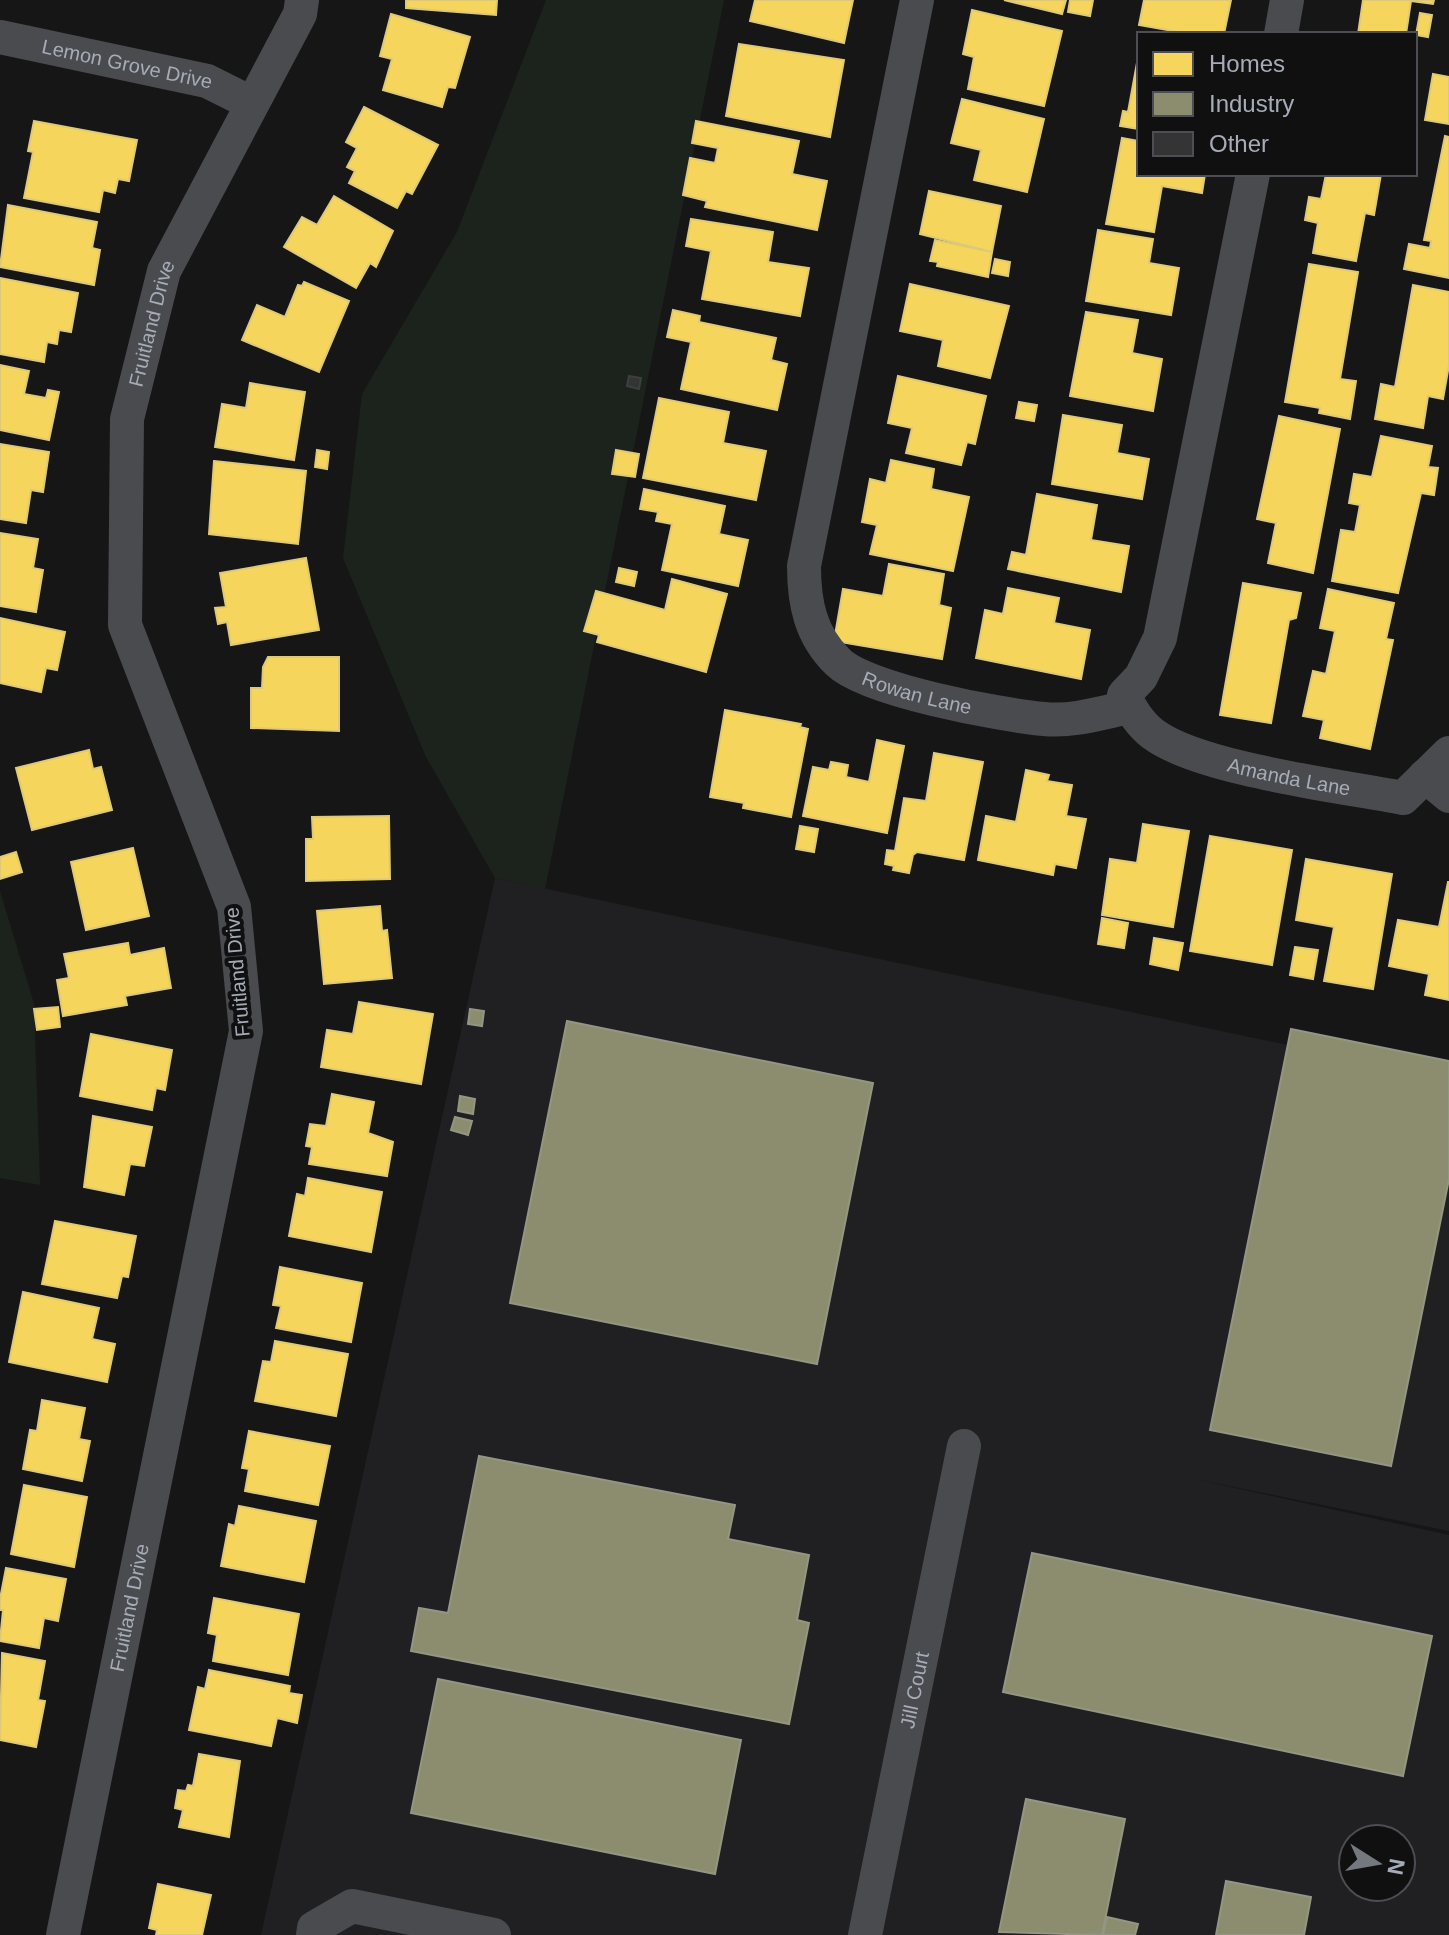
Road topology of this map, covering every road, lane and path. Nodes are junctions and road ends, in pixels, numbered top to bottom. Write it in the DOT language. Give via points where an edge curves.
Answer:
graph roads {
  1 [pos="302,0"];
  2 [pos="917,0"];
  3 [pos="1287,0"];
  4 [pos="1281,32"];
  5 [pos="0,37"];
  6 [pos="251,103"];
  7 [pos="1253,176"];
  8 [pos="1129,707"];
  9 [pos="1441,775"];
  10 [pos="964,1446"];
  11 [pos="63,1935"];
  12 [pos="313,1935"];
  13 [pos="494,1935"];
  14 [pos="865,1935"];
  1 -- 6 [label="street, Fruitland Drive" via="300,14"];
  2 -- 8 [label="street, Rowan Lane" via="804,566 804,600 816,635 838,663 869,683 1044,720"];
  3 -- 4 [label="street"];
  5 -- 6 [label="street, Lemon Grove Drive" via="207,81"];
  6 -- 11 [label="street, Fruitland Drive" via="164,271 127,419 125,625 234,907 246,1031"];
  7 -- 8 [label="street" via="1160,638 1141,677 1124,695"];
  8 -- 9 [label="street, Amanda Lane" via="1154,734 1204,758 1403,798"];
  10 -- 14 [label="street, Jill Court"];
  12 -- 13 [label="street" via="314,1928 352,1906"];
}
